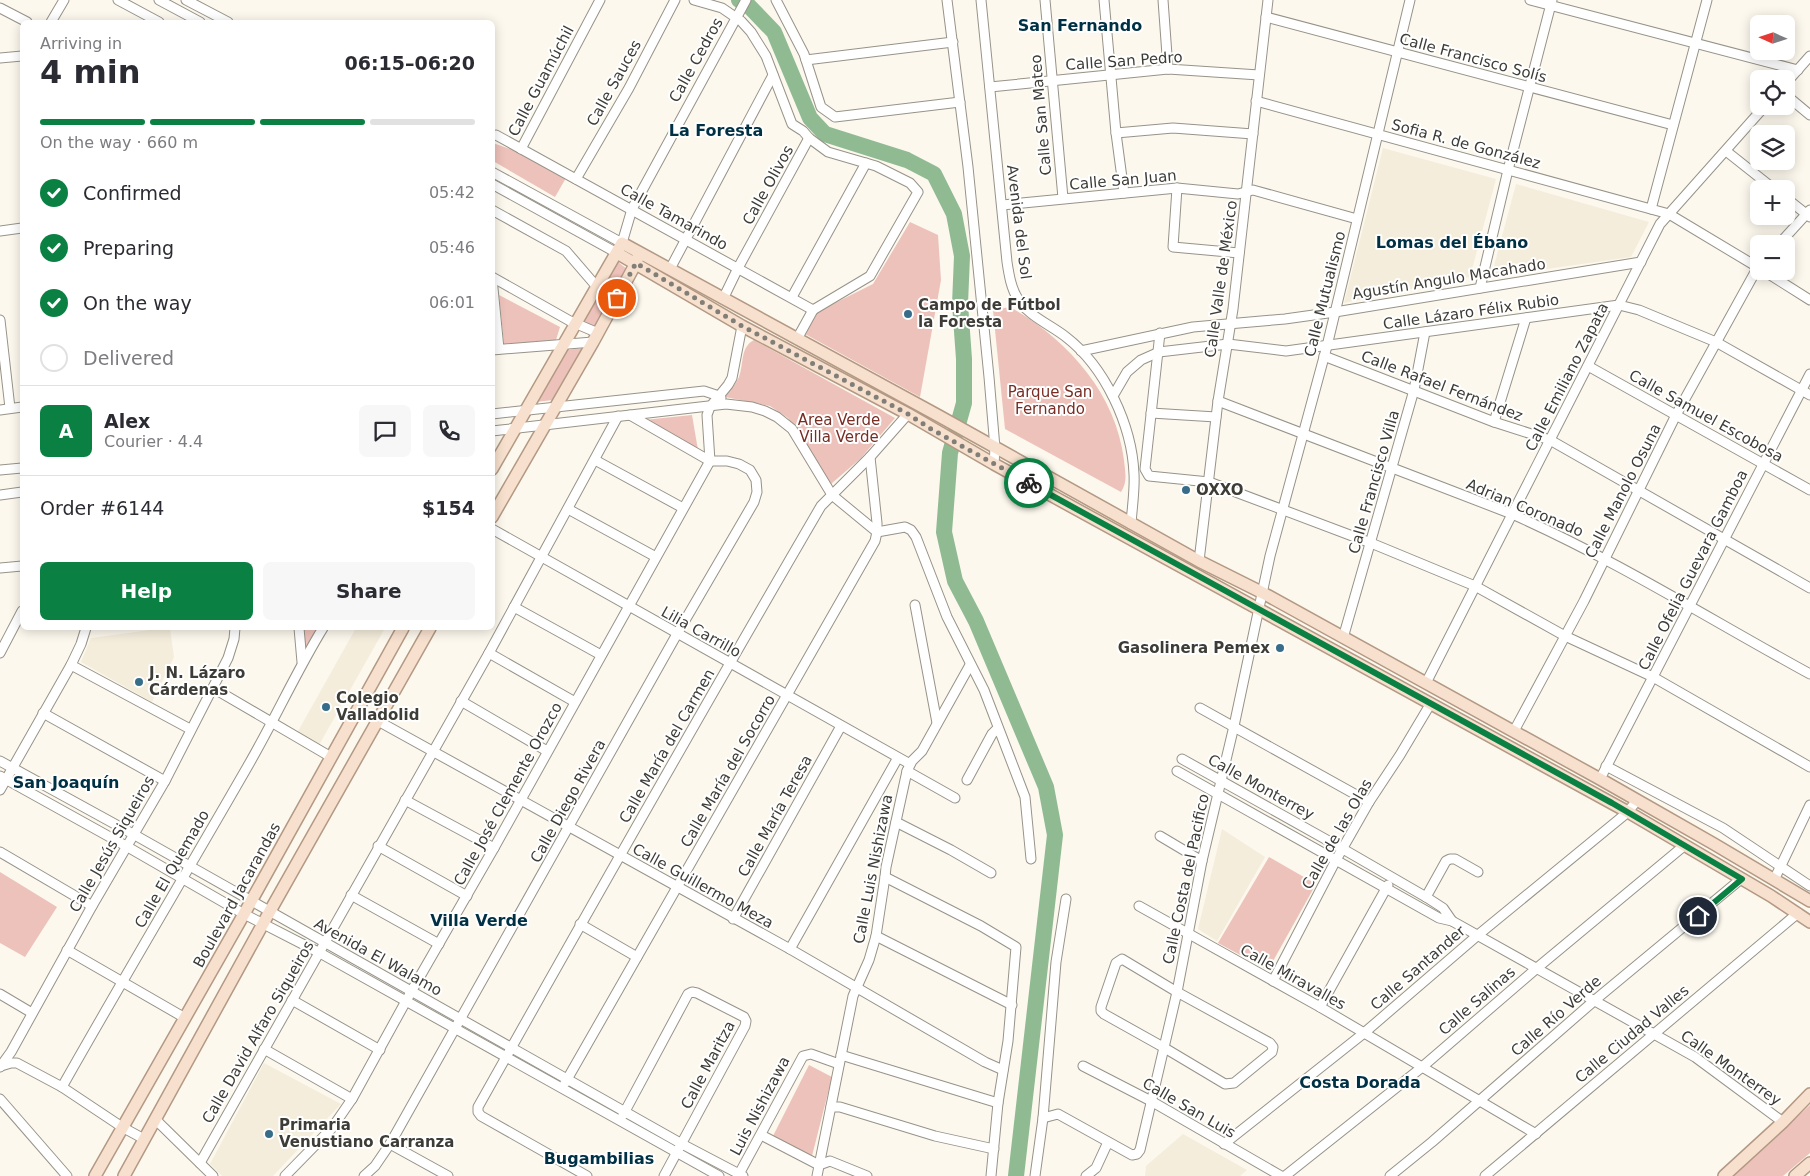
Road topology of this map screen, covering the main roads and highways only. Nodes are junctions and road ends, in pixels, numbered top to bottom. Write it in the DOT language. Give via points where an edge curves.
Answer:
graph roads {
  1 [pos="638,258"];
  2 [pos="495,464"];
  3 [pos="495,512"];
  4 [pos="402,630"];
  5 [pos="429,630"];
  6 [pos="1810,901"];
  7 [pos="1810,922"];
  8 [pos="1810,1094"];
  9 [pos="1810,1163"];
  10 [pos="129,1174"];
  11 [pos="95,1176"];
  12 [pos="1724,1176"];
  13 [pos="1795,1176"];
  1 -- 2 [label="main road" via="619,248"];
  1 -- 3 [label="main road" via="596,338"];
  1 -- 6 [label="main road" via="670,270 1131,524 1263,593 1600,779"];
  1 -- 7 [label="main road" via="742,326 908,414 1628,812"];
  4 -- 11 [label="main road, Boulevard Jacarandas"];
  5 -- 10 [label="main road" via="154,1119"];
  8 -- 12 [label="main road"];
  9 -- 13 [label="main road"];
}
